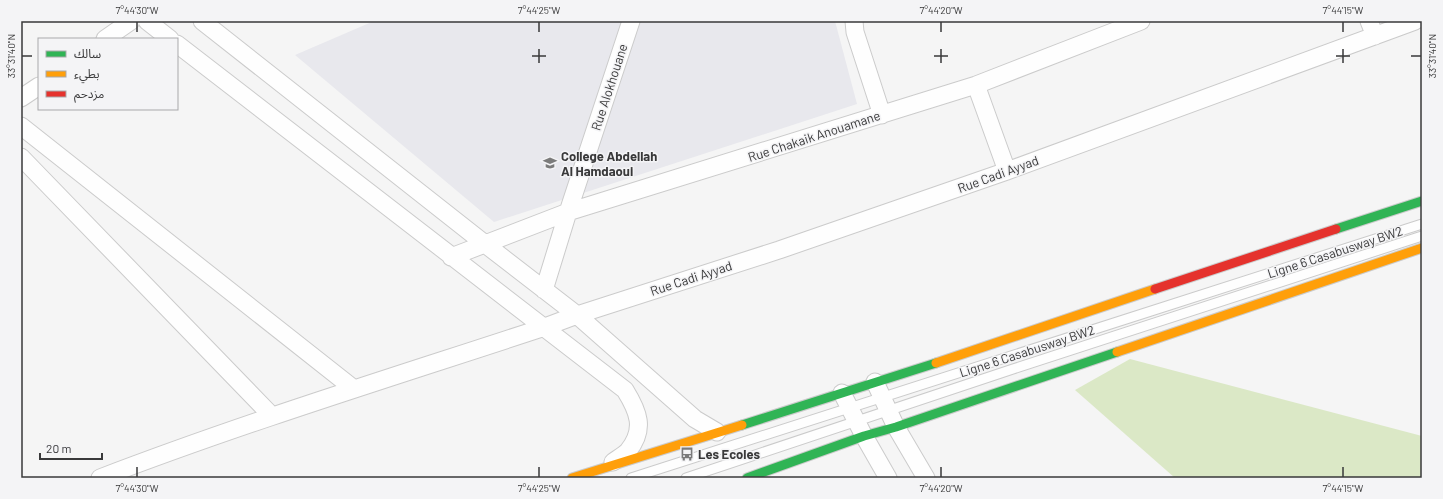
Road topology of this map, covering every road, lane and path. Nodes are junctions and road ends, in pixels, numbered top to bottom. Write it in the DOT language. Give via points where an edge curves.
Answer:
graph roads {
  1 [pos="131,21"];
  2 [pos="147,21"];
  3 [pos="202,21"];
  4 [pos="631,21"];
  5 [pos="854,21"];
  6 [pos="1141,21"];
  7 [pos="1415,21"];
  8 [pos="1372,28"];
  9 [pos="106,38"];
  10 [pos="169,38"];
  11 [pos="178,45"];
  12 [pos="976,85"];
  13 [pos="38,87"];
  14 [pos="21,98"];
  15 [pos="882,115"];
  16 [pos="21,126"];
  17 [pos="21,157"];
  18 [pos="1007,171"];
  19 [pos="1422,202"];
  20 [pos="568,212"];
  21 [pos="1422,224"];
  22 [pos="1422,236"];
  23 [pos="485,244"];
  24 [pos="1422,248"];
  25 [pos="451,257"];
  26 [pos="544,290"];
  27 [pos="577,315"];
  28 [pos="545,327"];
  29 [pos="354,389"];
  30 [pos="881,397"];
  31 [pos="853,414"];
  32 [pos="272,416"];
  33 [pos="896,427"];
  34 [pos="717,432"];
  35 [pos="608,466"];
  36 [pos="100,478"];
  37 [pos="572,478"];
  38 [pos="632,478"];
  39 [pos="686,478"];
  40 [pos="747,478"];
  41 [pos="888,478"];
  42 [pos="926,478"];
  1 -- 9 [label="street"];
  2 -- 10 [label="street"];
  3 -- 23 [label="street"];
  4 -- 20 [label="street, Rue Alokhouane"];
  5 -- 15 [label="street"];
  6 -- 12 [label="street, Rue Chakaik Anouamane"];
  7 -- 8 [label="street, Rue Cadi Ayyad"];
  8 -- 18 [label="street, Rue Cadi Ayyad"];
  11 -- 25 [label="street"];
  12 -- 15 [label="street, Rue Chakaik Anouamane"];
  12 -- 18 [label="street"];
  13 -- 14 [label="street"];
  15 -- 20 [label="street, Rue Chakaik Anouamane"];
  16 -- 29 [label="street"];
  17 -- 32 [label="street"];
  18 -- 27 [label="street, Rue Cadi Ayyad" via="779,250"];
  19 -- 30 [label="main road" via="1358,221"];
  20 -- 23 [label="street, Rue Chakaik Anouamane"];
  20 -- 26 [label="street, Rue Alokhouane"];
  21 -- 30 [label="lane, Ligne 6 Casabusway BW2"];
  22 -- 30 [label="lane, Ligne 6 Casabusway BW2"];
  23 -- 25 [label="street, Rue Chakaik Anouamane"];
  23 -- 26 [label="street"];
  24 -- 33 [label="main road"];
  25 -- 28 [label="street"];
  26 -- 27 [label="street"];
  27 -- 28 [label="street, Rue Cadi Ayyad"];
  27 -- 34 [label="street" via="694,419"];
  28 -- 29 [label="street, Rue Cadi Ayyad"];
  28 -- 35 [label="street" via="625,390 633,404 639,418 636,437 628,452"];
  29 -- 32 [label="street, Rue Cadi Ayyad"];
  30 -- 31 [label="main road"];
  30 -- 31 [label="lane, Ligne 6 Casabusway BW2"];
  30 -- 31 [label="lane, Ligne 6 Casabusway BW2"];
  30 -- 33 [label="street"];
  31 -- 33 [label="main road"];
  31 -- 34 [label="main road"];
  31 -- 38 [label="lane, Ligne 6 Casabusway BW2"];
  31 -- 39 [label="lane, Ligne 6 Casabusway BW2"];
  31 -- 40 [label="main road"];
  31 -- 41 [label="street"];
  32 -- 36 [label="street, Rue Cadi Ayyad"];
  33 -- 42 [label="street"];
  34 -- 35 [label="main road"];
  35 -- 37 [label="main road"];
}
